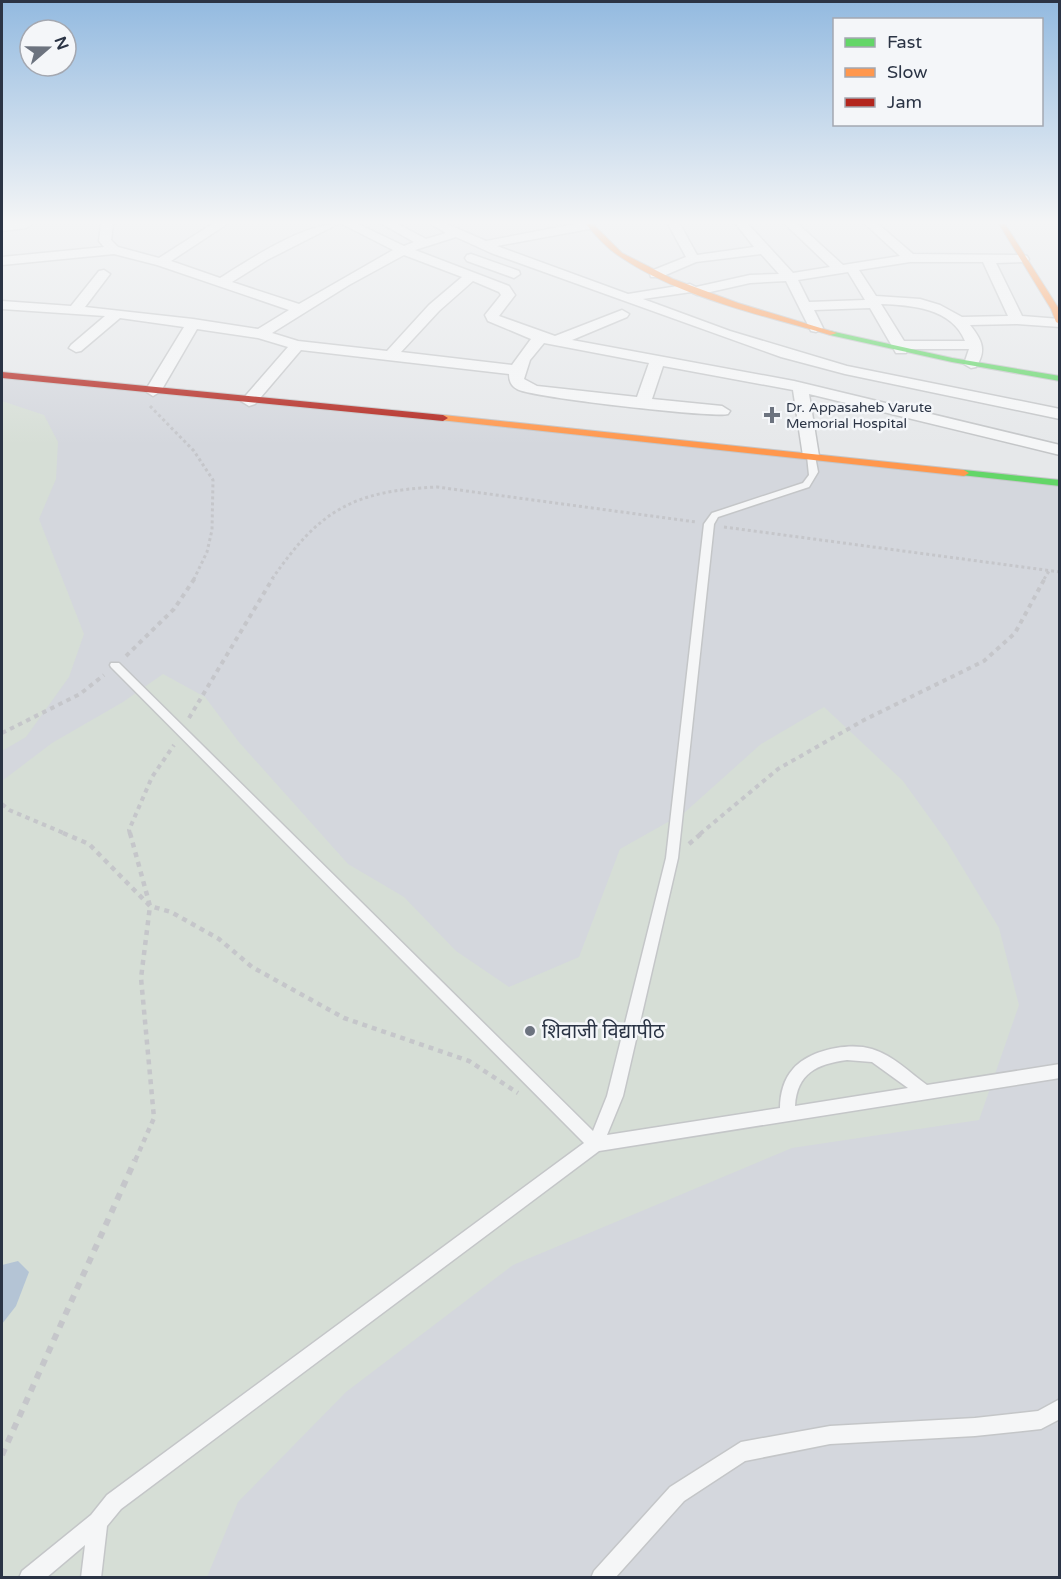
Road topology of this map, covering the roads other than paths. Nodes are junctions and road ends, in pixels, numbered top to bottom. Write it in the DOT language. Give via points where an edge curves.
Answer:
graph roads {
  1 [pos="84,298"];
  2 [pos="265,298"];
  3 [pos="320,298"];
  4 [pos="446,298"];
  5 [pos="506,298"];
  6 [pos="627,298"];
  7 [pos="719,298"];
  8 [pos="801,298"];
  9 [pos="870,298"];
  10 [pos="1006,298"];
  11 [pos="1048,298"];
  12 [pos="898,300"];
  13 [pos="873,302"];
  14 [pos="2,305"];
  15 [pos="598,306"];
  16 [pos="806,306"];
  17 [pos="300,309"];
  18 [pos="74,310"];
  19 [pos="117,313"];
  20 [pos="1017,320"];
  21 [pos="962,321"];
  22 [pos="1059,322"];
  23 [pos="193,323"];
  24 [pos="816,328"];
  25 [pos="260,334"];
  26 [pos="725,334"];
  27 [pos="548,340"];
  28 [pos="702,341"];
  29 [pos="297,345"];
  30 [pos="976,345"];
  31 [pos="76,348"];
  32 [pos="901,348"];
  33 [pos="390,356"];
  34 [pos="658,360"];
  35 [pos="971,364"];
  36 [pos="517,370"];
  37 [pos="2,375"];
  38 [pos="1059,379"];
  39 [pos="800,388"];
  40 [pos="153,391"];
  41 [pos="642,404"];
  42 [pos="250,410"];
  43 [pos="722,411"];
  44 [pos="1059,414"];
  45 [pos="577,446"];
  46 [pos="1059,450"];
  47 [pos="813,463"];
  48 [pos="1059,483"];
  49 [pos="1059,492"];
  50 [pos="115,665"];
  51 [pos="1059,1071"];
  52 [pos="924,1092"];
  53 [pos="787,1114"];
  54 [pos="596,1144"];
  55 [pos="1059,1408"];
  56 [pos="98,1522"];
  57 [pos="29,1578"];
  58 [pos="91,1578"];
  59 [pos="601,1578"];
  1 -- 18 [label="street"];
  2 -- 17 [label="street"];
  3 -- 17 [label="street"];
  4 -- 33 [label="street"];
  5 -- 27 [label="street" via="493,318"];
  6 -- 26 [label="street"];
  7 -- 24 [label="main road"];
  8 -- 16 [label="street"];
  9 -- 13 [label="street"];
  10 -- 20 [label="street"];
  11 -- 22 [label="main road"];
  12 -- 13 [label="street"];
  12 -- 21 [label="street" via="934,308"];
  13 -- 16 [label="street"];
  13 -- 32 [label="street"];
  14 -- 18 [label="street"];
  15 -- 27 [label="street" via="627,316"];
  16 -- 24 [label="street"];
  17 -- 25 [label="street"];
  18 -- 19 [label="street"];
  19 -- 23 [label="street"];
  19 -- 31 [label="street"];
  20 -- 21 [label="street"];
  20 -- 22 [label="street"];
  21 -- 30 [label="street"];
  23 -- 25 [label="street"];
  23 -- 40 [label="street"];
  24 -- 32 [label="main road"];
  25 -- 29 [label="street"];
  26 -- 28 [label="street"];
  26 -- 44 [label="street" via="845,370"];
  27 -- 34 [label="street"];
  27 -- 36 [label="street" via="529,349"];
  29 -- 33 [label="street"];
  29 -- 42 [label="street"];
  30 -- 32 [label="street"];
  30 -- 35 [label="street"];
  32 -- 35 [label="main road"];
  33 -- 36 [label="street"];
  34 -- 39 [label="street"];
  34 -- 41 [label="street"];
  35 -- 38 [label="main road"];
  36 -- 41 [label="street" via="520,385 537,391"];
  37 -- 40 [label="main road"];
  39 -- 46 [label="street"];
  39 -- 47 [label="street"];
  40 -- 42 [label="main road"];
  41 -- 43 [label="street"];
  42 -- 47 [label="main road" via="504,423"];
  45 -- 47 [label="main road"];
  47 -- 48 [label="main road"];
  47 -- 49 [label="main road"];
  47 -- 54 [label="lane" via="813,477 806,484 715,515 709,524 672,858 615,1096"];
  50 -- 54 [label="lane"];
  51 -- 52 [label="lane"];
  52 -- 53 [label="lane"];
  52 -- 53 [label="lane" via="870,1055 846,1053 812,1060 795,1075 787,1094"];
  53 -- 54 [label="lane"];
  54 -- 56 [label="lane" via="114,1502"];
  55 -- 59 [label="lane" via="1041,1420 830,1434 741,1452 677,1494"];
  56 -- 57 [label="lane"];
  56 -- 58 [label="lane"];
}
